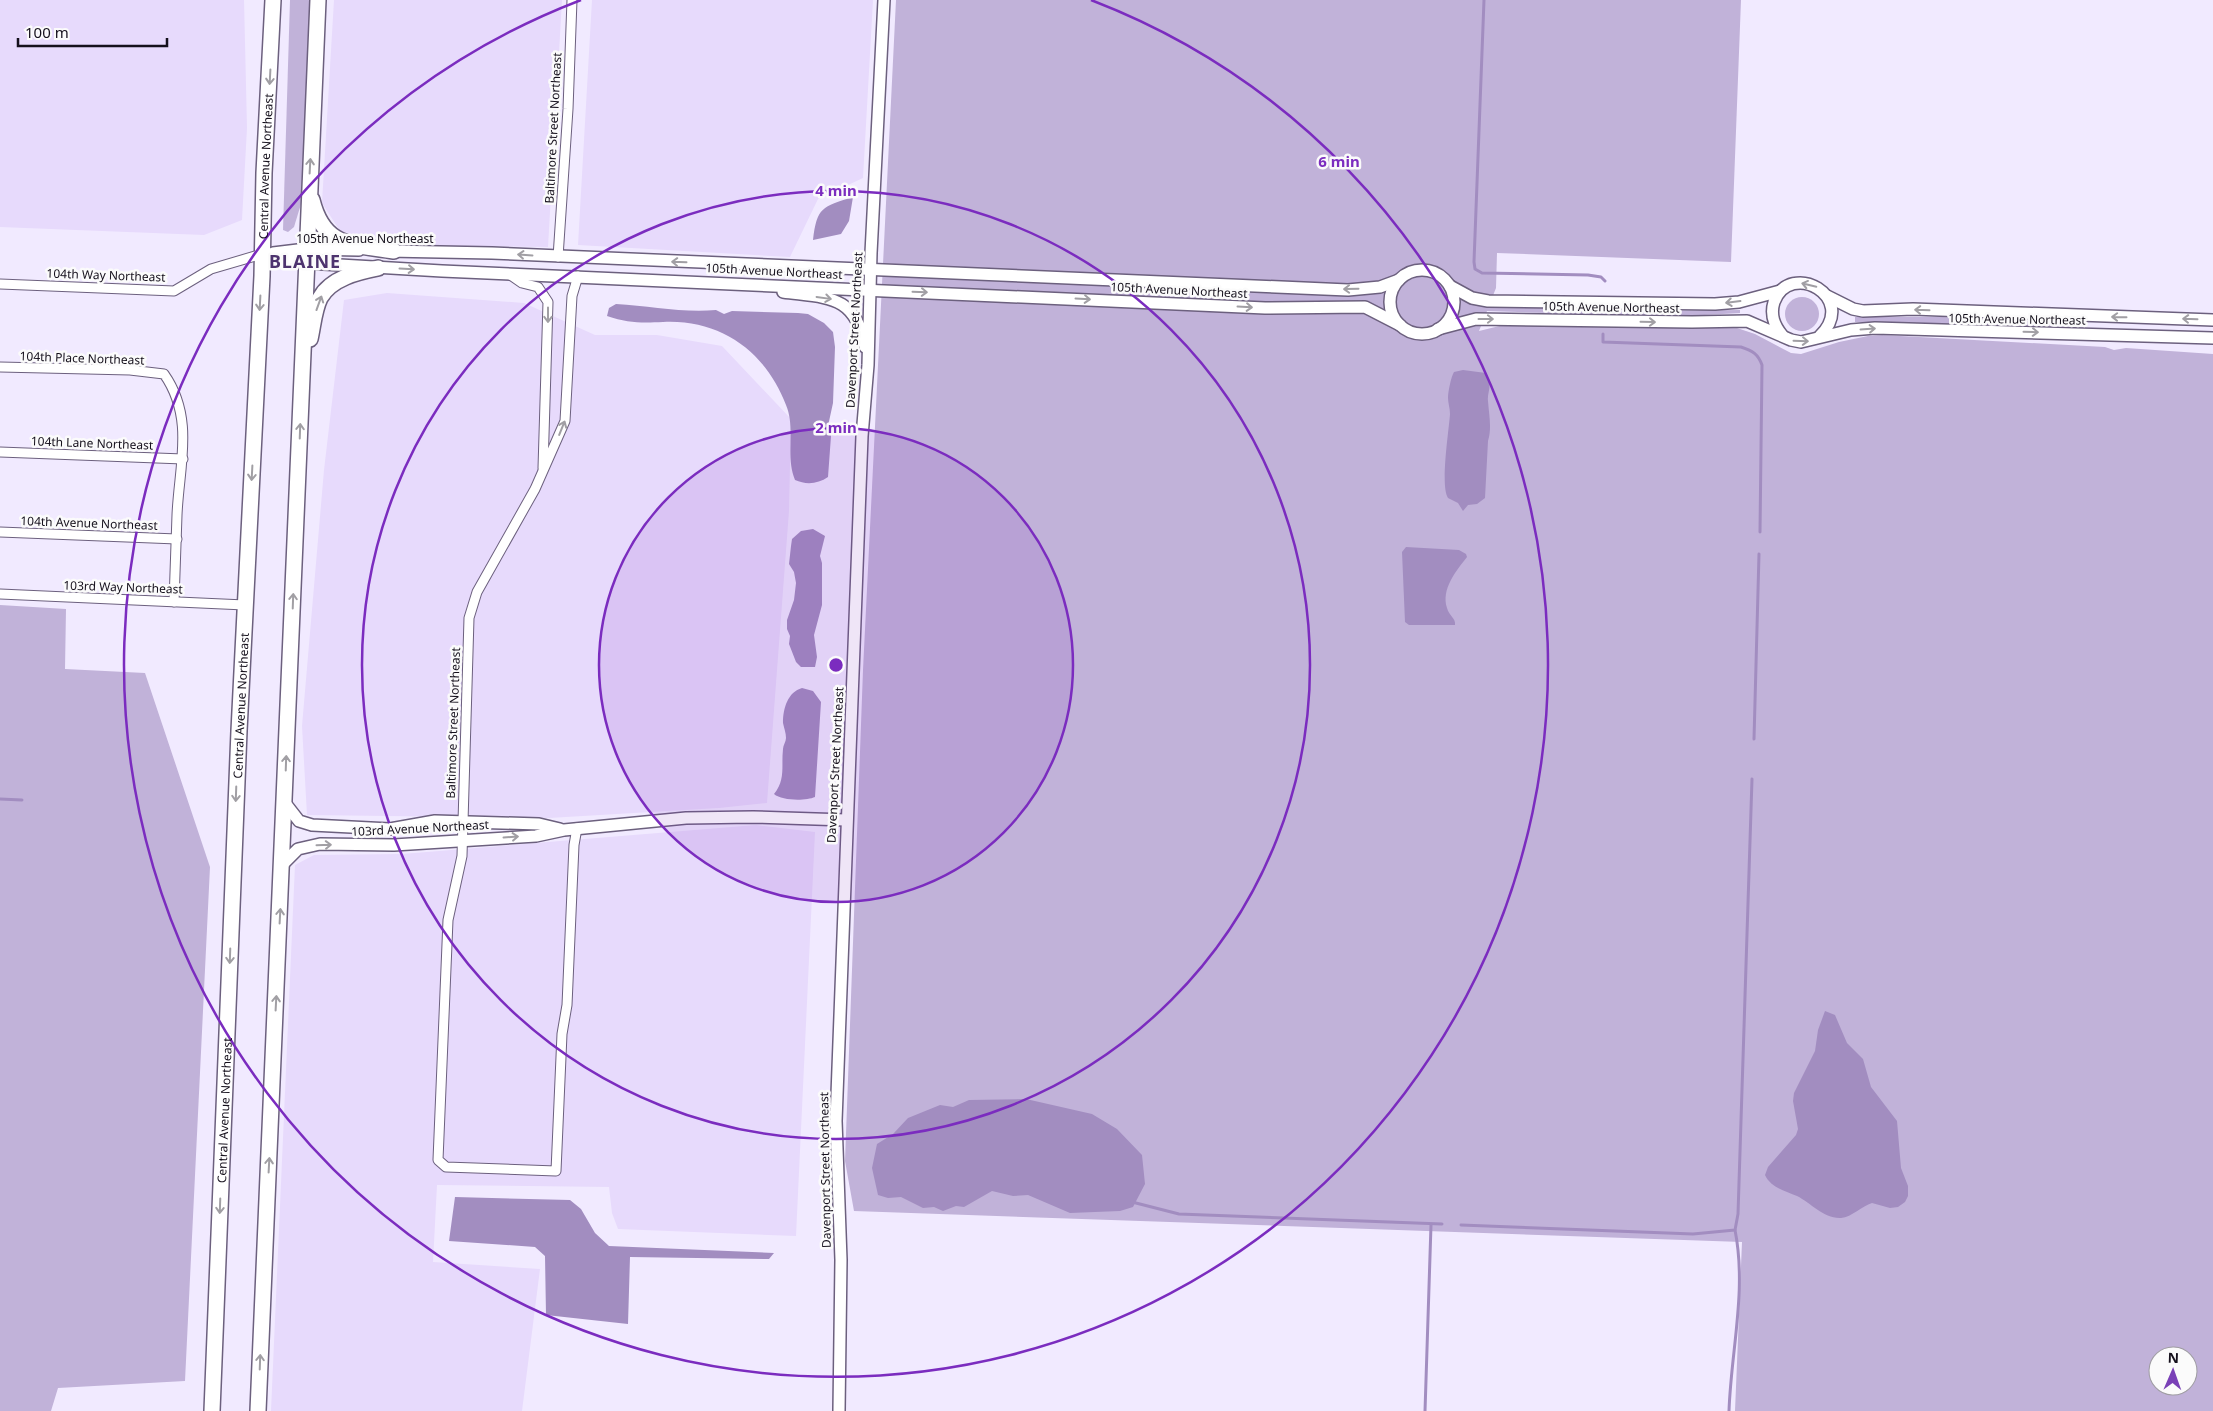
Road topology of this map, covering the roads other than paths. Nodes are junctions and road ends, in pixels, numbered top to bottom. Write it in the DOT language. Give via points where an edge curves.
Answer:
graph roads {
  1 [pos="273,0"];
  2 [pos="318,0"];
  3 [pos="572,0"];
  4 [pos="884,0"];
  5 [pos="309,188"];
  6 [pos="394,251"];
  7 [pos="262,254"];
  8 [pos="306,256"];
  9 [pos="558,258"];
  10 [pos="378,268"];
  11 [pos="871,269"];
  12 [pos="507,273"];
  13 [pos="578,276"];
  14 [pos="1399,280"];
  15 [pos="724,283"];
  16 [pos="0,284"];
  17 [pos="1450,286"];
  18 [pos="872,290"];
  19 [pos="1780,291"];
  20 [pos="1827,296"];
  21 [pos="2213,320"];
  22 [pos="1400,325"];
  23 [pos="1438,330"];
  24 [pos="1782,335"];
  25 [pos="1820,336"];
  26 [pos="2213,338"];
  27 [pos="868,365"];
  28 [pos="0,367"];
  29 [pos="303,367"];
  30 [pos="0,452"];
  31 [pos="183,459"];
  32 [pos="543,474"];
  33 [pos="0,532"];
  34 [pos="177,539"];
  35 [pos="0,594"];
  36 [pos="174,602"];
  37 [pos="245,605"];
  38 [pos="285,803"];
  39 [pos="846,820"];
  40 [pos="463,822"];
  41 [pos="578,828"];
  42 [pos="564,830"];
  43 [pos="463,840"];
  44 [pos="282,864"];
  45 [pos="212,1411"];
  46 [pos="258,1411"];
  47 [pos="839,1411"];
  1 -- 7 [label="highway, Central Avenue Northeast, one-way"];
  5 -- 2 [label="highway, one-way"];
  3 -- 9 [label="street, Baltimore Street Northeast"];
  4 -- 11 [label="street, Davenport Street Northeast"];
  5 -- 6 [label="highway" via="316,217 333,238"];
  5 -- 8 [label="highway"];
  6 -- 8 [label="street, 105th Avenue Northeast"];
  9 -- 6 [label="street, 105th Avenue Northeast, one-way"];
  7 -- 8 [label="street, 105th Avenue Northeast"];
  7 -- 16 [label="street, 104th Way Northeast" via="211,270 174,291"];
  7 -- 37 [label="highway, Central Avenue Northeast, one-way"];
  8 -- 10 [label="street, 105th Avenue Northeast"];
  8 -- 29 [label="highway"];
  11 -- 9 [label="street, 105th Avenue Northeast, one-way"];
  10 -- 12 [label="street, 105th Avenue Northeast, one-way"];
  29 -- 10 [label="highway, one-way" via="321,297 346,277"];
  14 -- 11 [label="street, 105th Avenue Northeast, one-way" via="1380,287 1348,290"];
  11 -- 18 [label="street, Davenport Street Northeast"];
  12 -- 13 [label="street, 105th Avenue Northeast"];
  12 -- 32 [label="street, Baltimore Street Northeast, one-way" via="522,283 538,287 548,302"];
  13 -- 15 [label="street, 105th Avenue Northeast"];
  32 -- 13 [label="street, Baltimore Street Northeast, one-way" via="565,421 572,296"];
  14 -- 17 [label="street, 105th Avenue Northeast" via="1408,274 1426,271 1442,277"];
  14 -- 22 [label="street" via="1390,298 1394,317"];
  15 -- 18 [label="street, 105th Avenue Northeast"];
  15 -- 27 [label="street, one-way" via="833,299 846,306 858,322"];
  19 -- 17 [label="street, 105th Avenue Northeast, one-way" via="1739,302 1715,304 1488,301 1472,298"];
  17 -- 23 [label="street" via="1454,306 1451,316"];
  18 -- 22 [label="street, 105th Avenue Northeast, one-way" via="1265,308 1365,308"];
  18 -- 27 [label="street, Davenport Street Northeast"];
  20 -- 19 [label="street, 105th Avenue Northeast, one-way" via="1808,283 1794,284"];
  19 -- 24 [label="street" via="1772,309 1776,327"];
  21 -- 20 [label="street, 105th Avenue Northeast, one-way" via="1864,310 1853,309"];
  20 -- 25 [label="street" via="1832,313 1827,330"];
  22 -- 23 [label="street, 105th Avenue Northeast" via="1417,334"];
  23 -- 24 [label="street, 105th Avenue Northeast, one-way" via="1476,319 1747,321"];
  24 -- 25 [label="street, 105th Avenue Northeast, one-way" via="1801,342"];
  25 -- 26 [label="street, 105th Avenue Northeast, one-way" via="1874,328"];
  27 -- 39 [label="street, Davenport Street Northeast" via="862,436"];
  28 -- 31 [label="street, 104th Place Northeast" via="130,370 164,374 182,413"];
  38 -- 29 [label="highway, one-way"];
  30 -- 31 [label="street, 104th Lane Northeast"];
  31 -- 34 [label="street"];
  32 -- 40 [label="street, Baltimore Street Northeast" via="477,592 470,618"];
  33 -- 34 [label="street, 104th Avenue Northeast"];
  34 -- 36 [label="street"];
  35 -- 36 [label="street, 103rd Way Northeast"];
  36 -- 37 [label="street, 103rd Way Northeast"];
  37 -- 45 [label="highway, Central Avenue Northeast, one-way"];
  38 -- 40 [label="street, 103rd Avenue Northeast" via="299,821 312,825 390,829 435,822"];
  38 -- 44 [label="highway"];
  39 -- 41 [label="street, 103rd Avenue Northeast" via="718,816"];
  39 -- 47 [label="street, Davenport Street Northeast" via="836,1120 841,1270"];
  40 -- 42 [label="street, 103rd Avenue Northeast" via="539,824"];
  40 -- 43 [label="street, Baltimore Street Northeast"];
  41 -- 42 [label="street, 103rd Avenue Northeast"];
  41 -- 43 [label="street, Baltimore Street Northeast" via="574,845 556,1171 446,1167 438,1160 448,920"];
  43 -- 42 [label="street, 103rd Avenue Northeast, one-way" via="536,836"];
  44 -- 43 [label="street, 103rd Avenue Northeast, one-way" via="298,849 320,844 394,845"];
  46 -- 44 [label="highway, one-way"];
}
